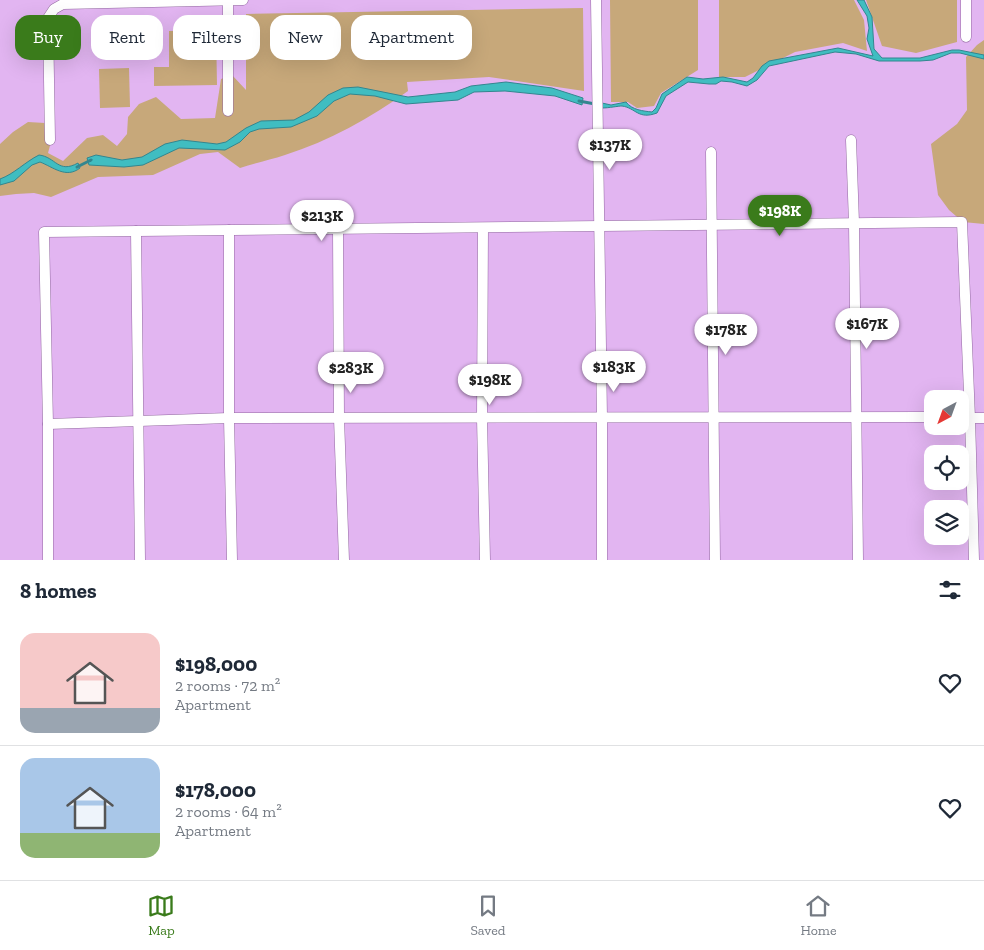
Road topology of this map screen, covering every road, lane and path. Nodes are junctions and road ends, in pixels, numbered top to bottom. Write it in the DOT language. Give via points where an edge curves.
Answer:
graph roads {
  1 [pos="228,0"];
  2 [pos="243,0"];
  3 [pos="596,0"];
  4 [pos="966,0"];
  5 [pos="966,36"];
  6 [pos="228,111"];
  7 [pos="50,140"];
  8 [pos="851,140"];
  9 [pos="711,152"];
  10 [pos="854,223"];
  11 [pos="713,225"];
  12 [pos="599,226"];
  13 [pos="483,228"];
  14 [pos="338,229"];
  15 [pos="229,230"];
  16 [pos="136,231"];
  17 [pos="965,390"];
  18 [pos="714,417"];
  19 [pos="855,417"];
  20 [pos="229,418"];
  21 [pos="339,418"];
  22 [pos="482,418"];
  23 [pos="602,418"];
  24 [pos="924,418"];
  25 [pos="969,418"];
  26 [pos="984,418"];
  27 [pos="138,422"];
  28 [pos="48,424"];
  29 [pos="966,435"];
  30 [pos="48,560"];
  31 [pos="140,560"];
  32 [pos="232,560"];
  33 [pos="344,560"];
  34 [pos="485,560"];
  35 [pos="602,560"];
  36 [pos="715,560"];
  37 [pos="858,560"];
  38 [pos="974,560"];
  1 -- 2 [label="street"];
  1 -- 6 [label="street"];
  1 -- 7 [label="street" via="63,4 54,10 48,18"];
  3 -- 12 [label="street"];
  4 -- 5 [label="street"];
  8 -- 10 [label="street"];
  9 -- 11 [label="street"];
  10 -- 11 [label="street"];
  10 -- 17 [label="street" via="962,222"];
  10 -- 19 [label="street"];
  11 -- 12 [label="street"];
  11 -- 18 [label="street"];
  12 -- 13 [label="street"];
  12 -- 23 [label="street"];
  13 -- 14 [label="street"];
  13 -- 22 [label="street"];
  14 -- 15 [label="street"];
  14 -- 21 [label="street"];
  15 -- 16 [label="street"];
  15 -- 20 [label="street"];
  16 -- 27 [label="street"];
  16 -- 28 [label="street" via="44,232"];
  18 -- 19 [label="street"];
  18 -- 23 [label="street"];
  18 -- 36 [label="street"];
  19 -- 24 [label="street"];
  19 -- 37 [label="street"];
  20 -- 21 [label="street"];
  20 -- 27 [label="street"];
  20 -- 32 [label="street"];
  21 -- 22 [label="street"];
  21 -- 33 [label="street"];
  22 -- 23 [label="street"];
  22 -- 34 [label="street"];
  23 -- 35 [label="street"];
  25 -- 26 [label="street"];
  27 -- 28 [label="street"];
  27 -- 31 [label="street"];
  28 -- 30 [label="street"];
  29 -- 38 [label="street"];
}
